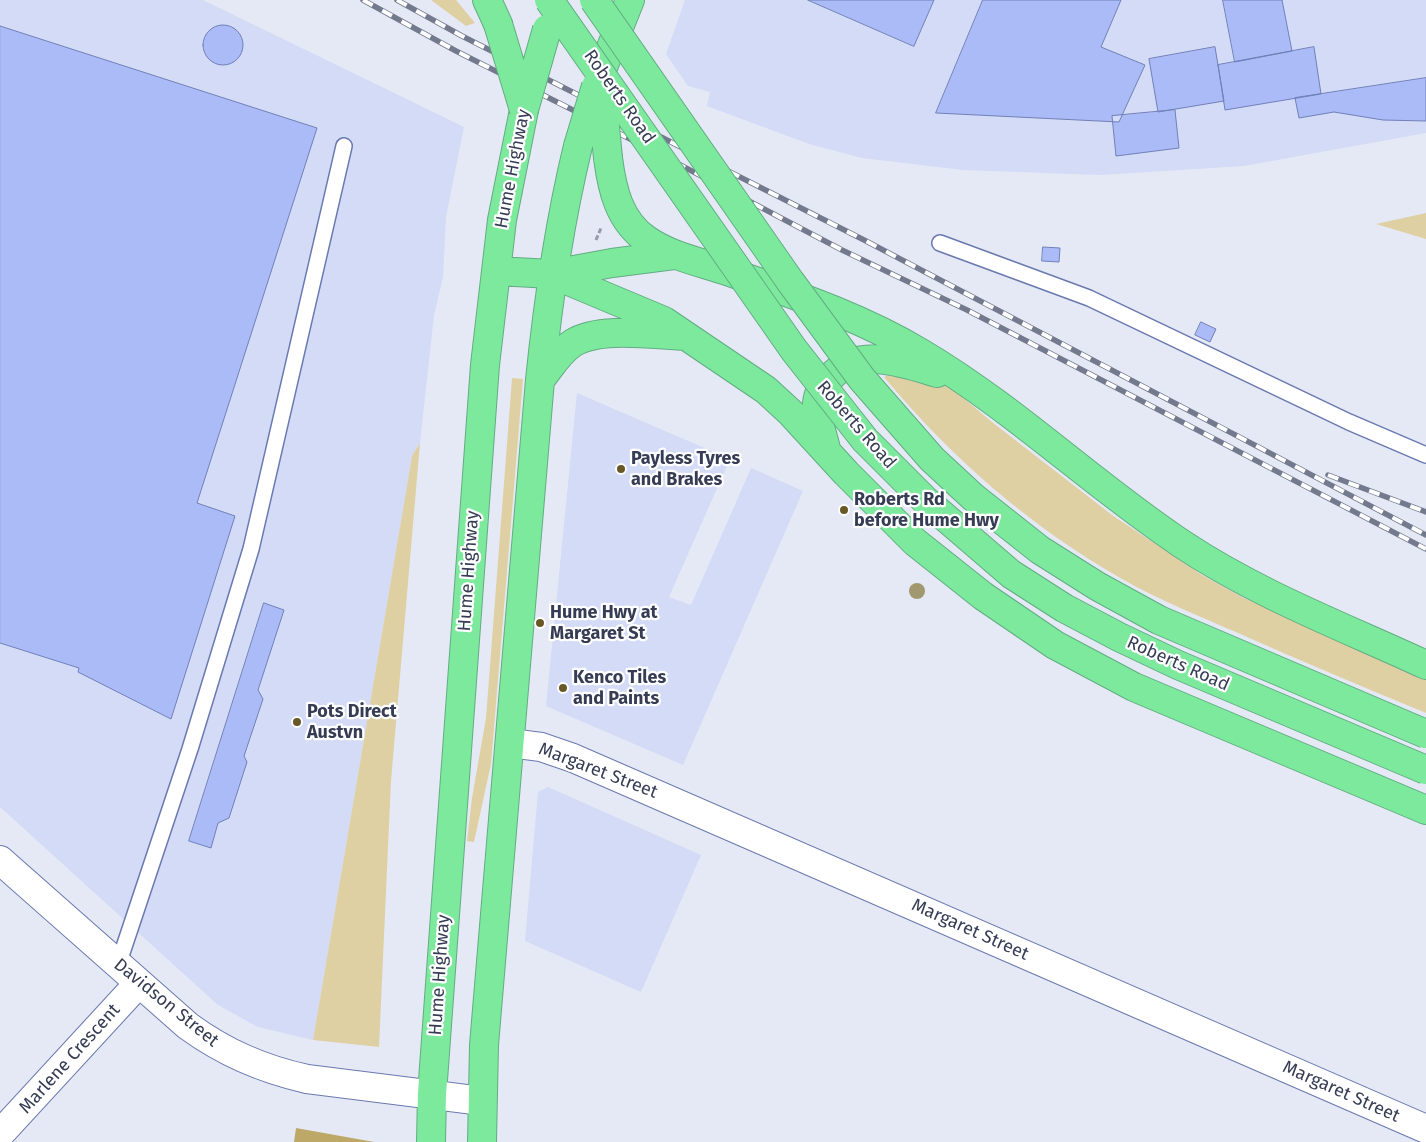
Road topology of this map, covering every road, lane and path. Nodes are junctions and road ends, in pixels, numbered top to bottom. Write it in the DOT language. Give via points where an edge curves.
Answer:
graph roads {
  1 [pos="594,0"];
  2 [pos="630,0"];
  3 [pos="551,9"];
  4 [pos="492,12"];
  5 [pos="600,75"];
  6 [pos="524,110"];
  7 [pos="344,146"];
  8 [pos="940,243"];
  9 [pos="674,255"];
  10 [pos="496,271"];
  11 [pos="552,274"];
  12 [pos="690,336"];
  13 [pos="540,380"];
  14 [pos="967,382"];
  15 [pos="826,449"];
  16 [pos="1426,455"];
  17 [pos="1426,665"];
  18 [pos="1426,734"];
  19 [pos="510,743"];
  20 [pos="1426,770"];
  21 [pos="1426,810"];
  22 [pos="0,860"];
  23 [pos="118,965"];
  24 [pos="139,983"];
  25 [pos="432,1094"];
  26 [pos="482,1101"];
  27 [pos="1426,1128"];
  28 [pos="0,1134"];
  29 [pos="431,1142"];
  30 [pos="482,1142"];
  1 -- 18 [label="highway, Roberts Road, bridge" via="862,379 932,460 973,497 1040,550 1096,586 1159,620"];
  2 -- 5 [label="highway"];
  3 -- 6 [label="highway, Hume Highway, bridge"];
  3 -- 20 [label="highway, Roberts Road, bridge" via="794,350 865,440 924,500 1011,574 1064,608 1178,665"];
  4 -- 6 [label="highway, bridge"];
  5 -- 9 [label="highway, bridge" via="613,194 631,225 645,239"];
  5 -- 11 [label="highway, bridge" via="568,185"];
  6 -- 10 [label="highway, Hume Highway" via="508,187"];
  7 -- 23 [label="lane" via="251,549 193,740"];
  8 -- 16 [label="lane" via="1089,298 1349,422"];
  9 -- 11 [label="highway"];
  9 -- 14 [label="highway" via="841,312 922,353"];
  10 -- 11 [label="highway"];
  10 -- 25 [label="highway, Hume Highway" via="484,365"];
  11 -- 12 [label="highway" via="664,321"];
  11 -- 13 [label="highway"];
  12 -- 13 [label="highway" via="587,336 562,352"];
  12 -- 15 [label="highway" via="766,390"];
  13 -- 19 [label="highway"];
  14 -- 15 [label="highway" via="870,359 838,368 820,390 817,405"];
  14 -- 17 [label="highway" via="1149,521 1219,567"];
  15 -- 21 [label="highway" via="915,542 983,596 1055,645 1134,686"];
  19 -- 26 [label="highway"];
  19 -- 27 [label="street, Margaret Street" via="541,747 573,758"];
  22 -- 23 [label="street, Davidson Street"];
  23 -- 24 [label="street, Davidson Street"];
  24 -- 25 [label="street, Davidson Street" via="214,1045 258,1065 307,1079"];
  24 -- 28 [label="street, Marlene Crescent"];
  25 -- 26 [label="street, Davidson Street"];
  25 -- 29 [label="highway, Hume Highway"];
  26 -- 30 [label="highway"];
}
